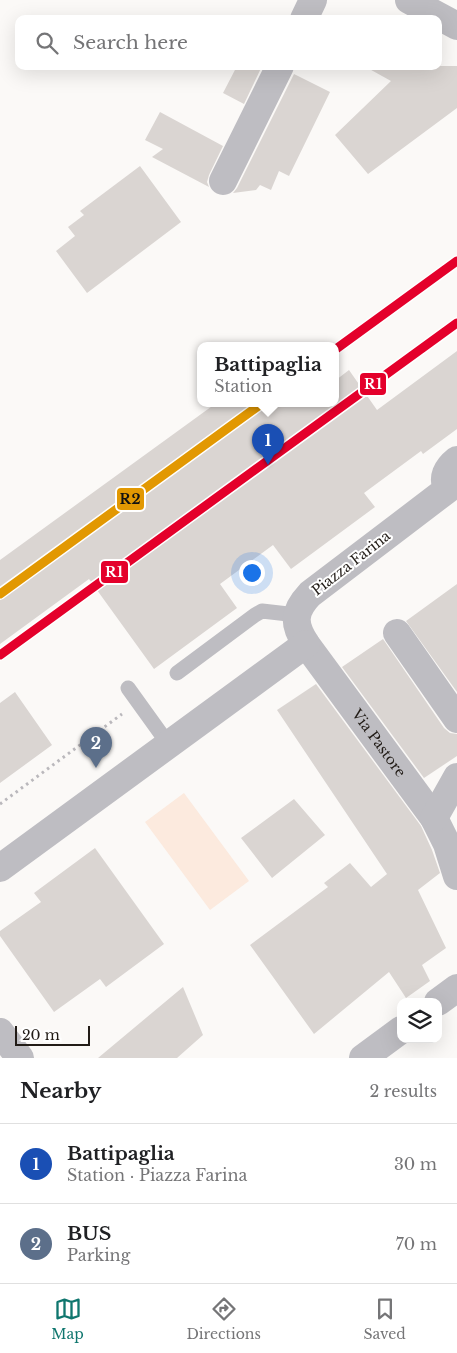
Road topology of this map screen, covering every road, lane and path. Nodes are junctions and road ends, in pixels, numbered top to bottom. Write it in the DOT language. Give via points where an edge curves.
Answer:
graph roads {
  1 [pos="313,0"];
  2 [pos="409,0"];
  3 [pos="306,15"];
  4 [pos="437,15"];
  5 [pos="442,18"];
  6 [pos="457,26"];
  7 [pos="278,70"];
  8 [pos="223,181"];
  9 [pos="457,460"];
  10 [pos="452,492"];
  11 [pos="297,615"];
  12 [pos="397,633"];
  13 [pos="306,644"];
  14 [pos="177,673"];
  15 [pos="128,688"];
  16 [pos="123,714"];
  17 [pos="457,719"];
  18 [pos="169,744"];
  19 [pos="457,777"];
  20 [pos="0,804"];
  21 [pos="434,818"];
  22 [pos="0,868"];
  23 [pos="457,876"];
  24 [pos="457,988"];
  25 [pos="442,999"];
  26 [pos="0,1032"];
  27 [pos="397,1033"];
  28 [pos="20,1058"];
  29 [pos="363,1058"];
  1 -- 3 [label="street"];
  2 -- 4 [label="main road"];
  5 -- 6 [label="main road"];
  7 -- 8 [label="street"];
  9 -- 10 [label="street, Piazza Farina" via="448,469 444,480"];
  10 -- 11 [label="street, Piazza Farina" via="310,594"];
  11 -- 13 [label="street, Via Pastore" via="297,628"];
  11 -- 14 [label="lane" via="262,611 255,614"];
  12 -- 17 [label="street"];
  13 -- 18 [label="street"];
  13 -- 21 [label="street, Via Pastore"];
  15 -- 18 [label="lane"];
  16 -- 20 [label="path"];
  18 -- 22 [label="street"];
  19 -- 21 [label="street"];
  21 -- 23 [label="street, Via Pastore" via="447,844"];
  24 -- 25 [label="street"];
  26 -- 28 [label="street"];
  27 -- 29 [label="street"];
}
